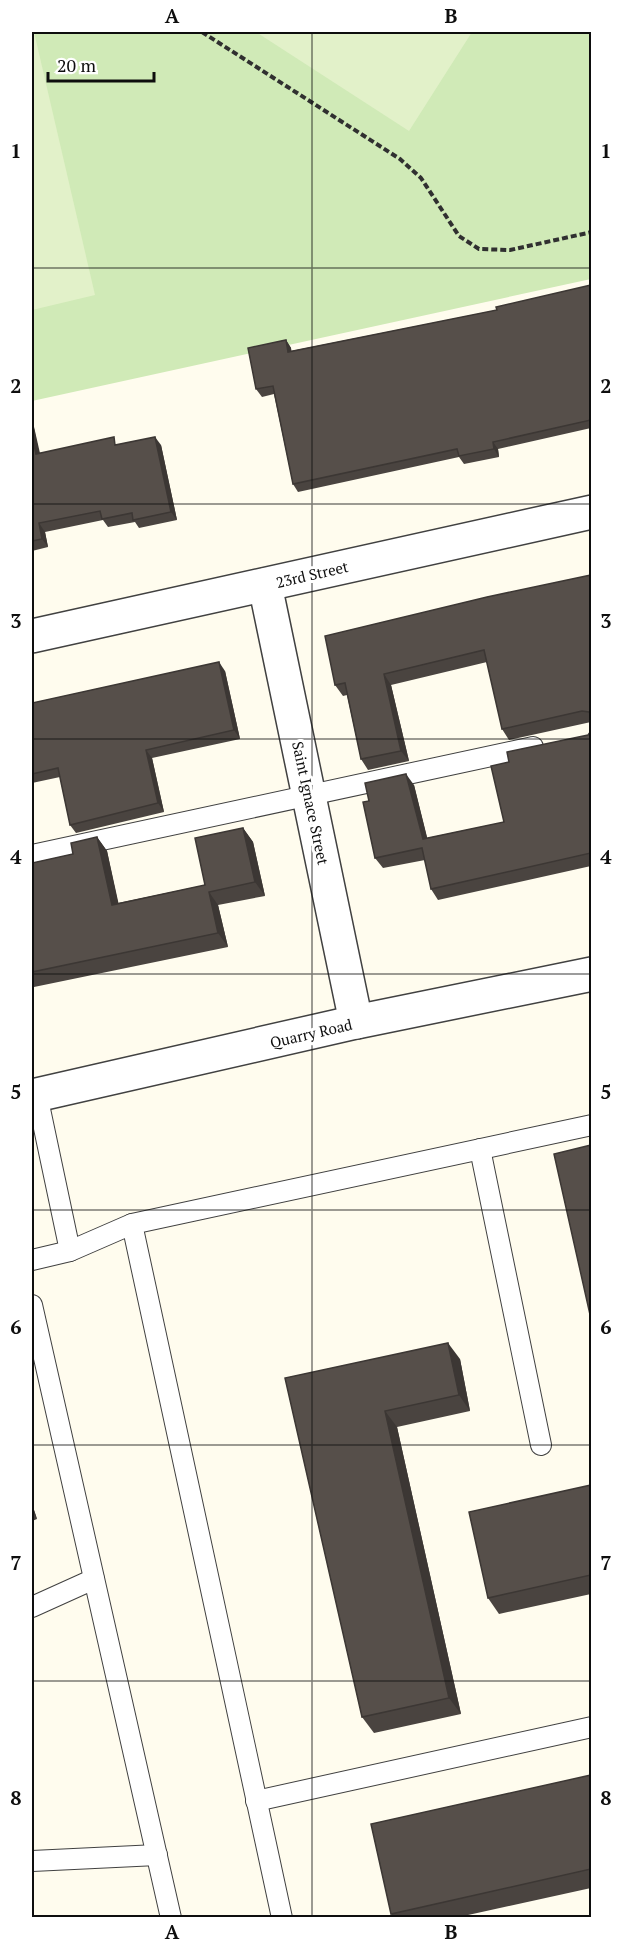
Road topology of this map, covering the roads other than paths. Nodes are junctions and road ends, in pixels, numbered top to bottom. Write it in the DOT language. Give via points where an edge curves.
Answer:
graph roads {
  1 [pos="591,512"];
  2 [pos="265,585"];
  3 [pos="32,636"];
  4 [pos="556,742"];
  5 [pos="310,795"];
  6 [pos="32,855"];
  7 [pos="591,974"];
  8 [pos="356,1022"];
  9 [pos="34,1096"];
  10 [pos="591,1125"];
  11 [pos="480,1149"];
  12 [pos="132,1224"];
  13 [pos="70,1251"];
  14 [pos="32,1260"];
  15 [pos="32,1305"];
  16 [pos="38,1363"];
  17 [pos="542,1445"];
  18 [pos="94,1579"];
  19 [pos="32,1607"];
  20 [pos="591,1727"];
  21 [pos="256,1801"];
  22 [pos="157,1855"];
  23 [pos="32,1861"];
  24 [pos="171,1917"];
  25 [pos="282,1917"];
  1 -- 2 [label="street, 23rd Street"];
  2 -- 3 [label="street, 23rd Street"];
  2 -- 5 [label="street, Saint Ignace Street"];
  4 -- 5 [label="lane"];
  5 -- 6 [label="lane"];
  5 -- 8 [label="street, Saint Ignace Street"];
  7 -- 8 [label="street, Quarry Road"];
  8 -- 9 [label="street, Quarry Road"];
  9 -- 13 [label="lane"];
  10 -- 11 [label="lane"];
  11 -- 12 [label="lane"];
  11 -- 17 [label="lane"];
  12 -- 13 [label="lane"];
  12 -- 21 [label="lane"];
  13 -- 14 [label="lane"];
  15 -- 16 [label="lane"];
  16 -- 18 [label="lane"];
  18 -- 19 [label="lane"];
  18 -- 22 [label="lane"];
  20 -- 21 [label="lane"];
  21 -- 25 [label="lane"];
  22 -- 23 [label="lane"];
  22 -- 24 [label="lane"];
}
